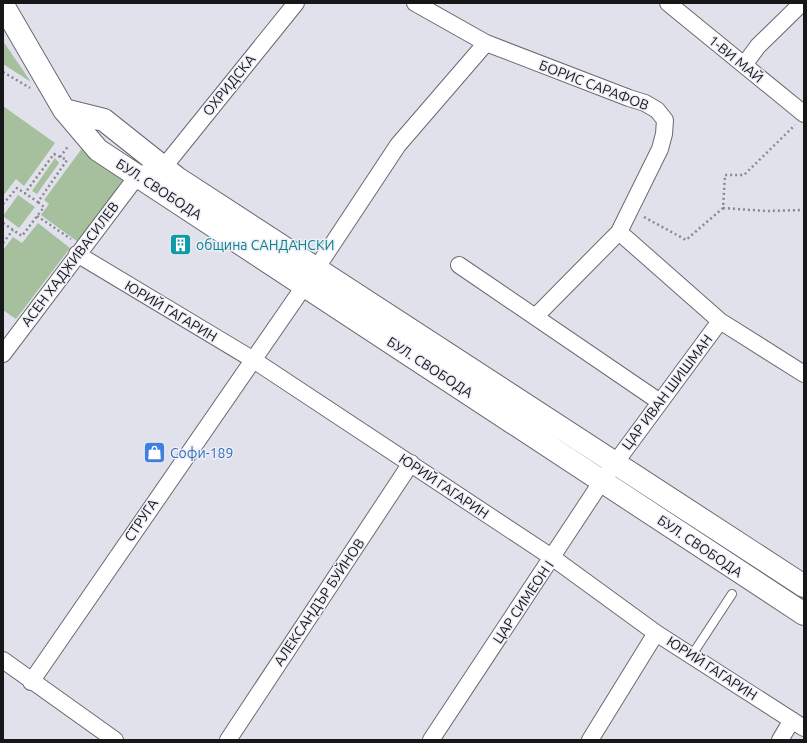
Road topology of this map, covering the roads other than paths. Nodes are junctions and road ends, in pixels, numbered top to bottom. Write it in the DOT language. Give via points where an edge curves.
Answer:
graph roads {
  1 [pos="296,3"];
  2 [pos="415,3"];
  3 [pos="668,3"];
  4 [pos="802,3"];
  5 [pos="3,5"];
  6 [pos="486,43"];
  7 [pos="744,65"];
  8 [pos="64,110"];
  9 [pos="801,118"];
  10 [pos="163,168"];
  11 [pos="138,175"];
  12 [pos="619,232"];
  13 [pos="80,251"];
  14 [pos="458,265"];
  15 [pos="310,277"];
  16 [pos="536,316"];
  17 [pos="720,321"];
  18 [pos="3,354"];
  19 [pos="252,359"];
  20 [pos="804,374"];
  21 [pos="660,402"];
  22 [pos="411,463"];
  23 [pos="608,472"];
  24 [pos="553,558"];
  25 [pos="804,586"];
  26 [pos="732,594"];
  27 [pos="804,614"];
  28 [pos="656,633"];
  29 [pos="692,655"];
  30 [pos="3,660"];
  31 [pos="31,682"];
  32 [pos="798,724"];
  33 [pos="115,740"];
  34 [pos="228,740"];
  35 [pos="431,740"];
  36 [pos="590,740"];
  37 [pos="780,740"];
  1 -- 10 [label="street, ОХРИДСКА"];
  2 -- 6 [label="street, БОРИС САРАФОВ"];
  3 -- 7 [label="street, 1-ВИ МАЙ"];
  4 -- 7 [label="street" via="758,46"];
  5 -- 8 [label="street, БУЛ. СВОБОДА"];
  6 -- 12 [label="street, БОРИС САРАФОВ" via="646,103 658,110 665,120 660,149"];
  6 -- 15 [label="street, СТРУГА" via="398,145"];
  7 -- 9 [label="street, 1-ВИ МАЙ"];
  8 -- 10 [label="street, БУЛ. СВОБОДА" via="104,120"];
  8 -- 11 [label="street, БУЛ. СВОБОДА" via="98,150"];
  10 -- 11 [label="street"];
  10 -- 15 [label="street, БУЛ. СВОБОДА"];
  11 -- 13 [label="street, АСЕН ХАДЖИВАСИЛЕВ"];
  11 -- 15 [label="street, БУЛ. СВОБОДА"];
  12 -- 16 [label="street, БОРИС САРАФОВ"];
  12 -- 17 [label="street"];
  13 -- 18 [label="street, АСЕН ХАДЖИВАСИЛЕВ"];
  13 -- 19 [label="street, ЮРИЙ ГАГАРИН"];
  14 -- 16 [label="street"];
  15 -- 19 [label="street, СТРУГА"];
  15 -- 23 [label="street, БУЛ. СВОБОДА"];
  16 -- 21 [label="street"];
  17 -- 20 [label="street"];
  17 -- 21 [label="street, ЦАР ИВАН ШИШМАН"];
  19 -- 22 [label="street, ЮРИЙ ГАГАРИН"];
  19 -- 31 [label="street, СТРУГА"];
  21 -- 23 [label="street, ЦАР ИВАН ШИШМАН"];
  22 -- 24 [label="street, ЮРИЙ ГАГАРИН"];
  22 -- 34 [label="street, АЛЕКСАНДЪР БУЙНОВ"];
  23 -- 24 [label="street, ЦАР СИМЕОН I"];
  23 -- 25 [label="street, БУЛ. СВОБОДА"];
  23 -- 27 [label="street, БУЛ. СВОБОДА"];
  24 -- 28 [label="street, ЮРИЙ ГАГАРИН"];
  24 -- 35 [label="street, ЦАР СИМЕОН I"];
  26 -- 29 [label="lane"];
  28 -- 29 [label="street, ЮРИЙ ГАГАРИН"];
  28 -- 36 [label="street"];
  29 -- 32 [label="street, ЮРИЙ ГАГАРИН"];
  30 -- 31 [label="street"];
  31 -- 33 [label="street"];
  32 -- 37 [label="street"];
}
